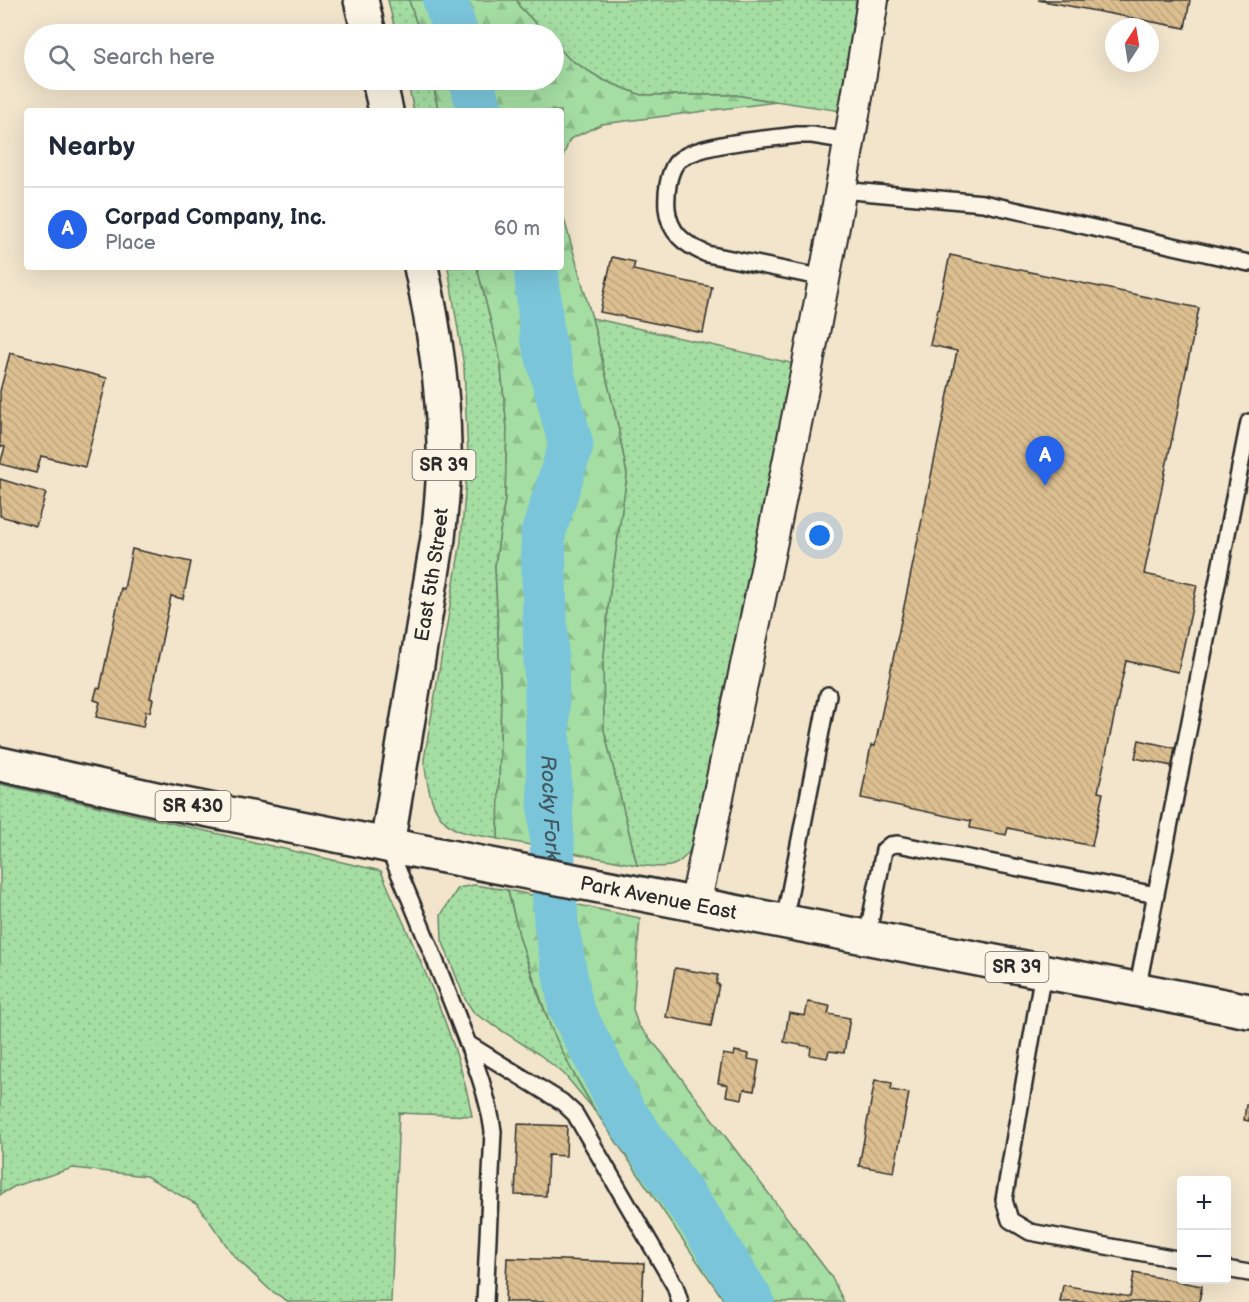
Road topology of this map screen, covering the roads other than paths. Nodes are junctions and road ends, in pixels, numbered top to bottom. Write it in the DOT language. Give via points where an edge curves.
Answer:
graph roads {
  1 [pos="361,0"];
  2 [pos="873,0"];
  3 [pos="367,24"];
  4 [pos="381,90"];
  5 [pos="385,108"];
  6 [pos="850,141"];
  7 [pos="841,190"];
  8 [pos="1249,263"];
  9 [pos="422,270"];
  10 [pos="824,278"];
  11 [pos="1249,422"];
  12 [pos="828,695"];
  13 [pos="0,764"];
  14 [pos="387,845"];
  15 [pos="1156,895"];
  16 [pos="695,904"];
  17 [pos="784,922"];
  18 [pos="867,938"];
  19 [pos="1043,972"];
  20 [pos="1137,990"];
  21 [pos="1249,1011"];
  22 [pos="468,1044"];
  23 [pos="1177,1259"];
  24 [pos="1231,1270"];
  25 [pos="1249,1273"];
  26 [pos="485,1302"];
  27 [pos="680,1302"];
  1 -- 3 [label="main road"];
  2 -- 6 [label="street"];
  4 -- 5 [label="main road"];
  6 -- 7 [label="street"];
  6 -- 10 [label="lane" via="797,135 704,148 677,162 670,174 669,222 692,248"];
  7 -- 8 [label="lane" via="983,203"];
  7 -- 10 [label="street"];
  9 -- 14 [label="main road, East 5th Street / SR 39" via="440,387 443,488"];
  10 -- 16 [label="street"];
  11 -- 15 [label="lane"];
  12 -- 17 [label="lane"];
  13 -- 14 [label="main road, Park Avenue East / SR 430"];
  14 -- 16 [label="main road, Park Avenue East / SR 39"];
  14 -- 22 [label="lane"];
  15 -- 18 [label="lane" via="891,845 884,850"];
  15 -- 20 [label="lane"];
  16 -- 17 [label="main road, Park Avenue East / SR 39"];
  17 -- 18 [label="main road, Park Avenue East / SR 39"];
  18 -- 19 [label="main road, Park Avenue East / SR 39"];
  19 -- 20 [label="main road, Park Avenue East / SR 39"];
  19 -- 23 [label="lane" via="1004,1200 1010,1220 1030,1232"];
  20 -- 21 [label="main road, Park Avenue East / SR 39"];
  22 -- 26 [label="lane" via="490,1107 493,1131"];
  22 -- 27 [label="lane" via="575,1114 675,1286"];
  24 -- 25 [label="lane"];
}
